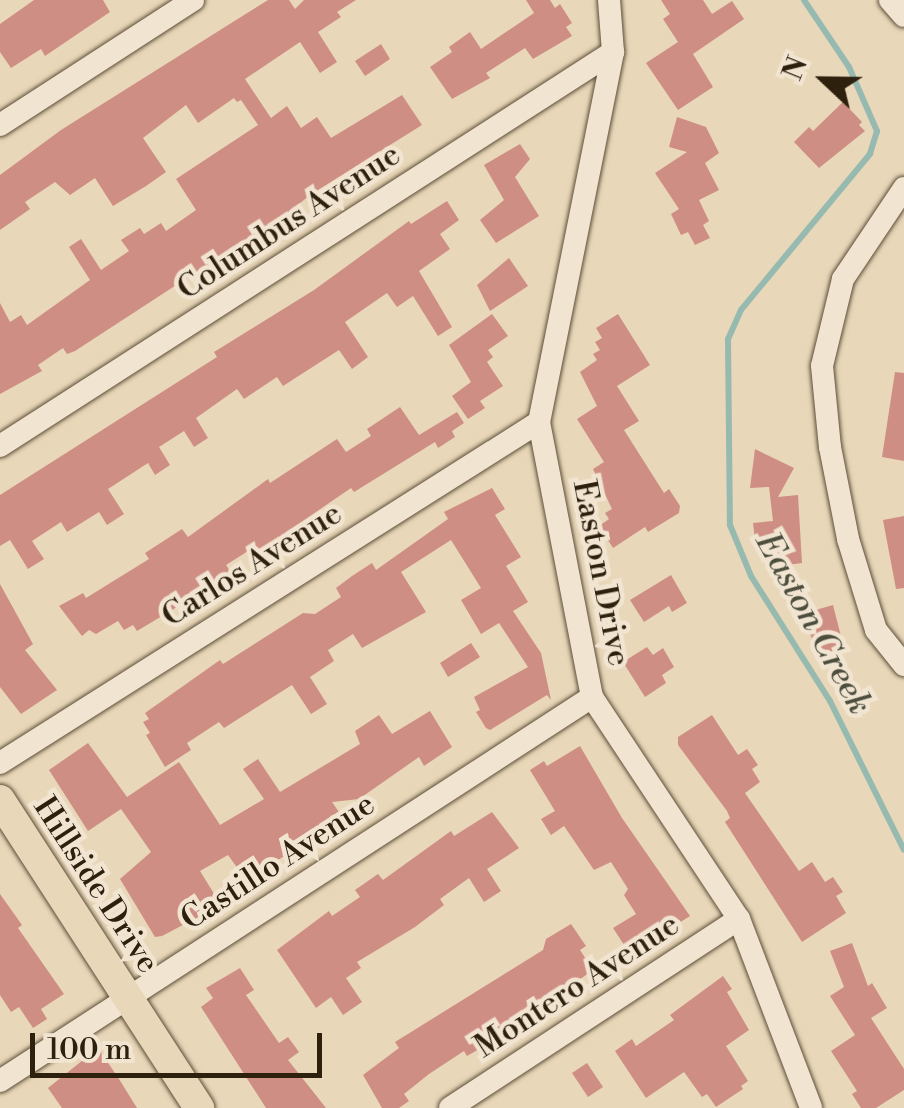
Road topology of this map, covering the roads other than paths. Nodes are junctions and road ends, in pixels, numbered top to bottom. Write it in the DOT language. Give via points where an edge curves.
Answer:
graph roads {
  1 [pos="194,0"];
  2 [pos="609,0"];
  3 [pos="890,0"];
  4 [pos="904,16"];
  5 [pos="612,52"];
  6 [pos="0,125"];
  7 [pos="904,188"];
  8 [pos="539,422"];
  9 [pos="0,446"];
  10 [pos="904,665"];
  11 [pos="592,697"];
  12 [pos="0,764"];
  13 [pos="0,800"];
  14 [pos="739,919"];
  15 [pos="128,998"];
  16 [pos="0,1081"];
  17 [pos="199,1108"];
  18 [pos="450,1108"];
  19 [pos="811,1108"];
  1 -- 6 [label="street"];
  2 -- 5 [label="street, Easton Drive"];
  3 -- 4 [label="street"];
  5 -- 8 [label="street, Easton Drive"];
  5 -- 9 [label="street, Columbus Avenue"];
  7 -- 10 [label="street" via="844,279 822,366 848,539 876,630"];
  8 -- 11 [label="street, Easton Drive"];
  8 -- 12 [label="street, Carlos Avenue"];
  11 -- 14 [label="street, Easton Drive"];
  11 -- 15 [label="street, Castillo Avenue"];
  13 -- 15 [label="main road, Hillside Drive"];
  14 -- 18 [label="street, Montero Avenue"];
  14 -- 19 [label="street, Easton Drive"];
  15 -- 16 [label="street, Castillo Avenue"];
  15 -- 17 [label="main road, Hillside Drive"];
}
